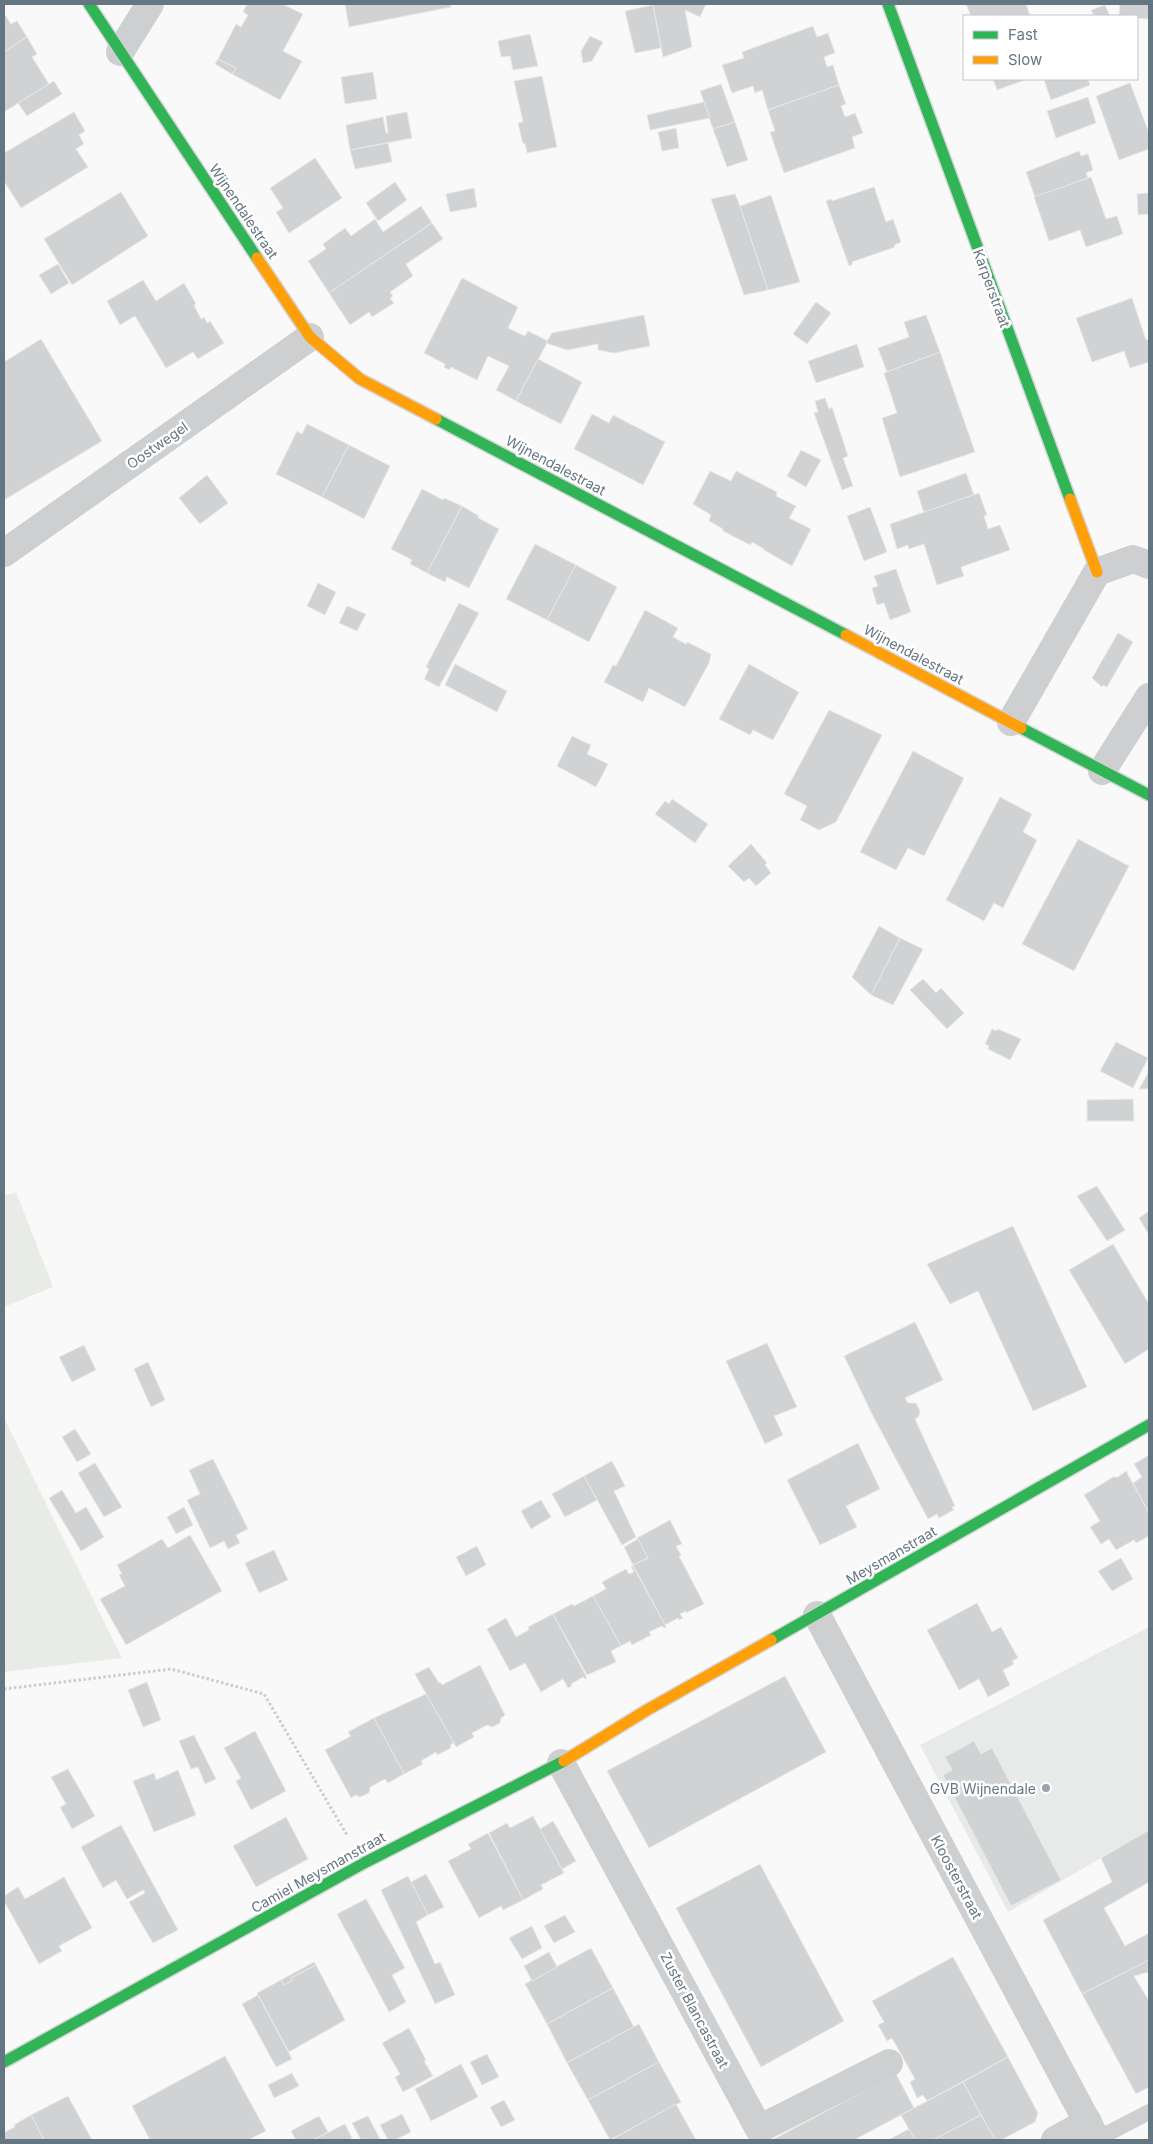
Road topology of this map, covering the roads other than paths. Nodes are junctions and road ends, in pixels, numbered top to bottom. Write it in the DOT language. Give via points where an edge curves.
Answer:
graph roads {
  1 [pos="89,4"];
  2 [pos="150,4"];
  3 [pos="888,4"];
  4 [pos="120,52"];
  5 [pos="310,337"];
  6 [pos="4,553"];
  7 [pos="1149,565"];
  8 [pos="1097,572"];
  9 [pos="1149,697"];
  10 [pos="1011,722"];
  11 [pos="1102,771"];
  12 [pos="1149,796"];
  13 [pos="1149,1425"];
  14 [pos="817,1615"];
  15 [pos="647,1710"];
  16 [pos="561,1763"];
  17 [pos="4,2062"];
  18 [pos="889,2062"];
  19 [pos="1149,2112"];
  20 [pos="1094,2134"];
  21 [pos="1055,2140"];
  1 -- 4 [label="street, Wijnendalestraat"];
  2 -- 4 [label="street"];
  3 -- 8 [label="street, Karperstraat"];
  4 -- 5 [label="street, Wijnendalestraat"];
  5 -- 6 [label="street, Oostwegel"];
  5 -- 10 [label="street, Wijnendalestraat" via="360,378"];
  7 -- 8 [label="street" via="1133,558"];
  8 -- 10 [label="street"];
  9 -- 11 [label="street"];
  10 -- 11 [label="street, Wijnendalestraat"];
  11 -- 12 [label="street, Wijnendalestraat"];
  13 -- 14 [label="street, Meysmanstraat"];
  14 -- 15 [label="street, Meysmanstraat"];
  14 -- 20 [label="street, Kloosterstraat"];
  15 -- 16 [label="street, Camiel Meysmanstraat"];
  16 -- 17 [label="street, Camiel Meysmanstraat" via="364,1863"];
  16 -- 18 [label="street, Zuster Blancastraat" via="759,2129"];
  19 -- 20 [label="lane"];
  20 -- 21 [label="street"];
}
